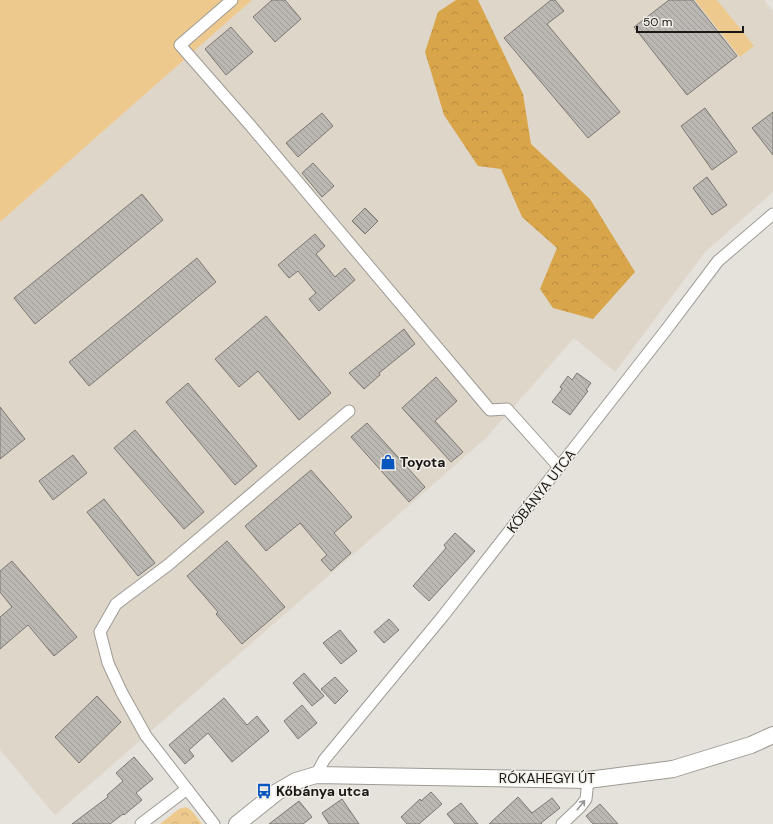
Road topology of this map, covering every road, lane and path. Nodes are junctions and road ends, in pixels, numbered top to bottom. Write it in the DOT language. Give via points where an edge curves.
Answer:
graph roads {
  1 [pos="232,0"];
  2 [pos="773,214"];
  3 [pos="349,411"];
  4 [pos="559,467"];
  5 [pos="773,735"];
  6 [pos="316,775"];
  7 [pos="588,780"];
  8 [pos="187,788"];
  9 [pos="141,824"];
  10 [pos="214,824"];
  11 [pos="237,824"];
  12 [pos="562,824"];
  1 -- 4 [label="street" via="180,45 490,410 507,409"];
  2 -- 4 [label="street, KŐBÁNYA UTCA" via="718,261"];
  3 -- 8 [label="street" via="168,565 116,604 100,632 108,663 122,693 143,730"];
  4 -- 6 [label="street, KŐBÁNYA UTCA" via="444,616 324,760"];
  5 -- 7 [label="street, RÓKAHEGYI ÚT" via="752,745 673,769"];
  6 -- 7 [label="street, RÓKAHEGYI ÚT"];
  6 -- 11 [label="street, RÓKAHEGYI ÚT" via="296,780"];
  12 -- 7 [label="street, one-way" via="586,799"];
  8 -- 9 [label="street"];
  8 -- 10 [label="street"];
}
